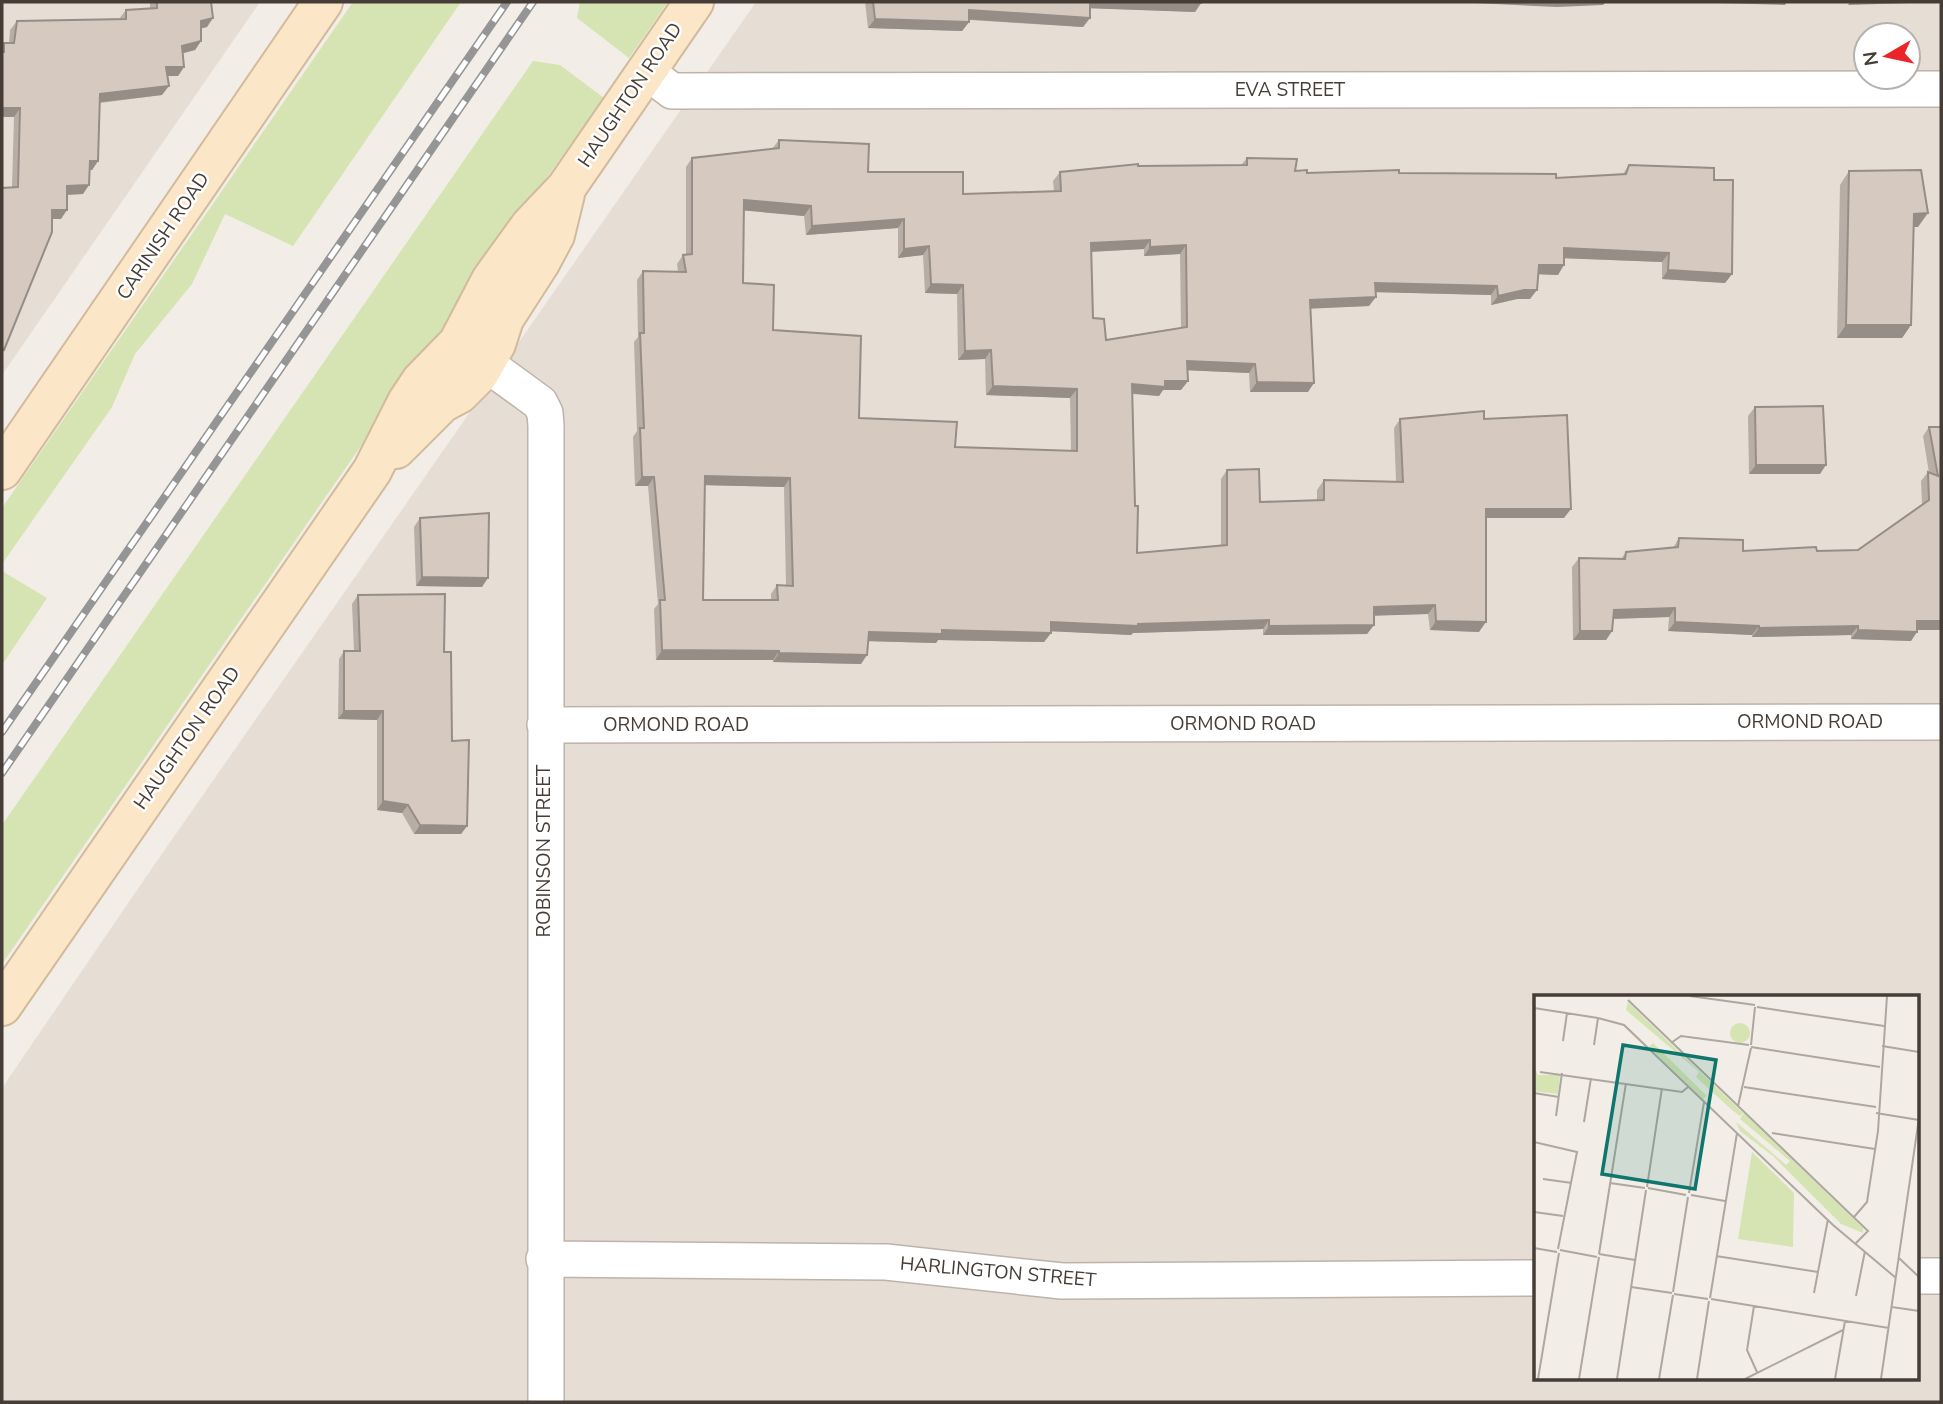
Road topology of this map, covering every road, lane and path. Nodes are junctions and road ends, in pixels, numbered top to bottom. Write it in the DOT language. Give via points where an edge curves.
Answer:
graph roads {
  1 [pos="323,2"];
  2 [pos="694,2"];
  3 [pos="646,71"];
  4 [pos="1941,89"];
  5 [pos="472,353"];
  6 [pos="2,470"];
  7 [pos="1941,722"];
  8 [pos="545,725"];
  9 [pos="2,1006"];
  10 [pos="544,1259"];
  11 [pos="1918,1276"];
  12 [pos="1941,1276"];
  13 [pos="1534,1278"];
  14 [pos="546,1402"];
  1 -- 6 [label="street, CARINISH ROAD"];
  2 -- 3 [label="street, HAUGHTON ROAD"];
  3 -- 4 [label="street, EVA STREET" via="672,91"];
  3 -- 5 [label="street, HAUGHTON ROAD" via="566,188 555,235 504,319 496,344"];
  5 -- 8 [label="street, ROBINSON STREET" via="540,403 545,413"];
  5 -- 9 [label="street, HAUGHTON ROAD" via="469,385 442,403 372,471"];
  7 -- 8 [label="street, ORMOND ROAD"];
  8 -- 10 [label="street, ROBINSON STREET"];
  10 -- 13 [label="street, HARLINGTON STREET" via="886,1262 1062,1281"];
  10 -- 14 [label="street, ROBINSON STREET"];
  11 -- 12 [label="street"];
}
